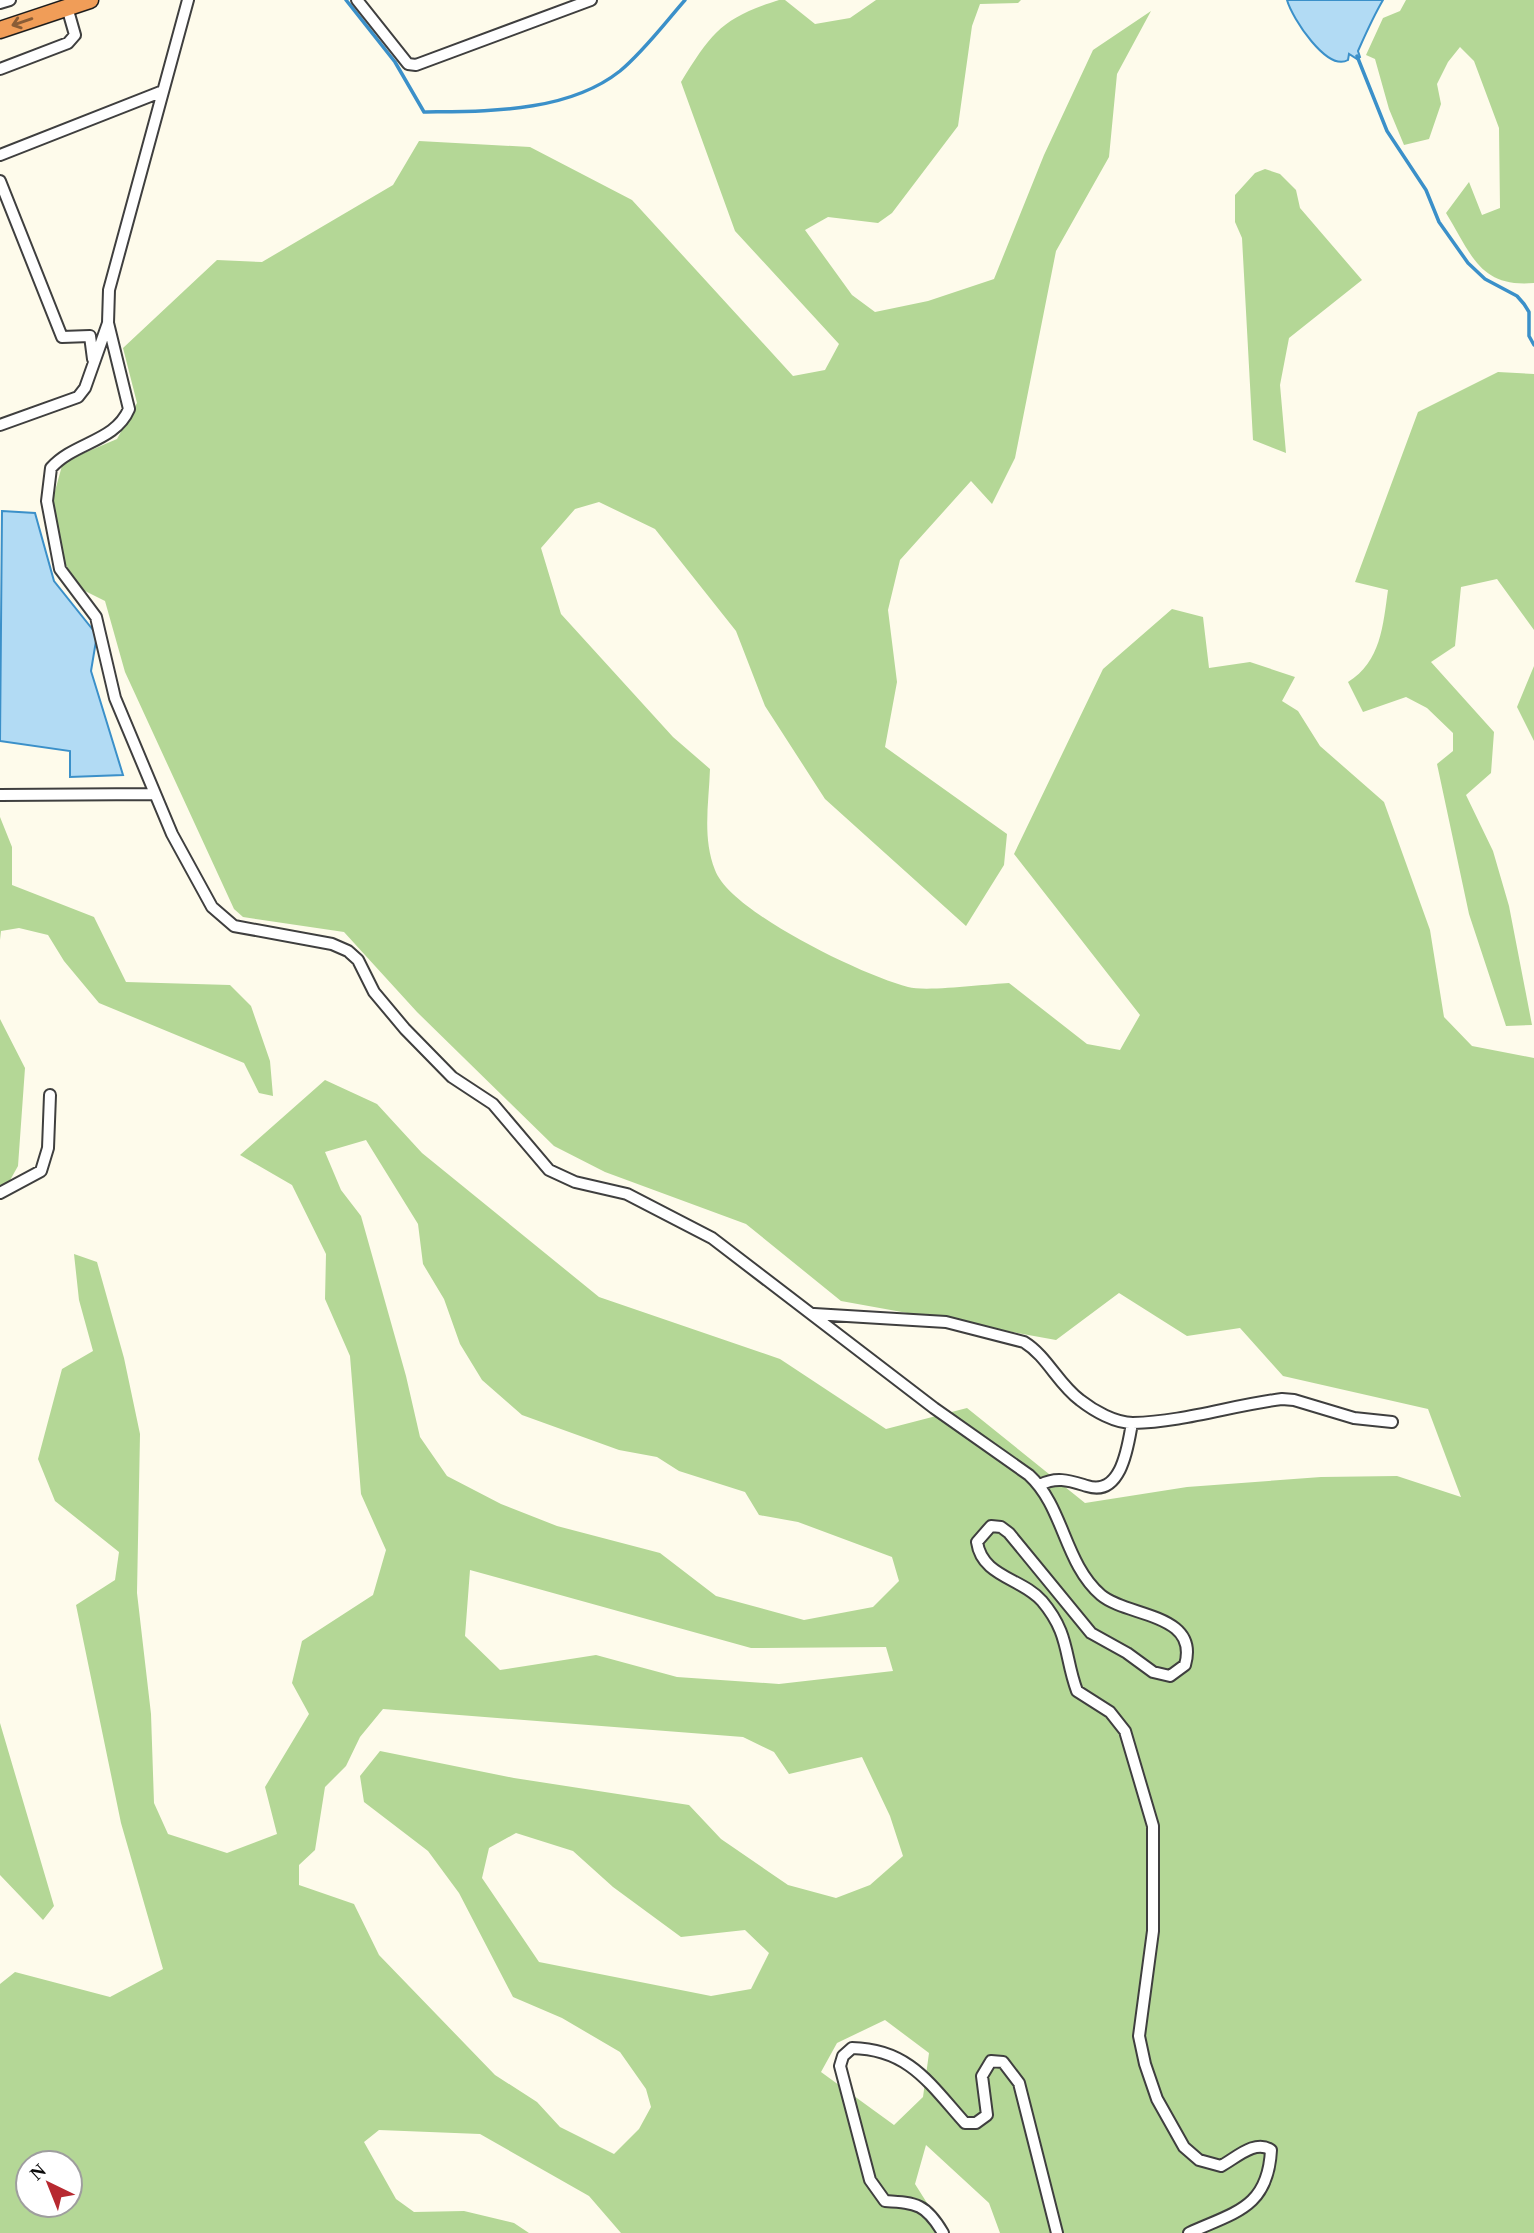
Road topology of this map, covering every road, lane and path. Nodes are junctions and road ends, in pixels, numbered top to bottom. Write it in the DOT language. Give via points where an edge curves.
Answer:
graph roads {
  1 [pos="10,0"];
  2 [pos="90,0"];
  3 [pos="188,0"];
  4 [pos="357,0"];
  5 [pos="591,0"];
  6 [pos="0,3"];
  7 [pos="67,7"];
  8 [pos="0,30"];
  9 [pos="0,69"];
  10 [pos="163,91"];
  11 [pos="0,155"];
  12 [pos="0,181"];
  13 [pos="108,323"];
  14 [pos="93,359"];
  15 [pos="0,425"];
  16 [pos="155,794"];
  17 [pos="0,795"];
  18 [pos="50,1095"];
  19 [pos="0,1194"];
  20 [pos="814,1314"];
  21 [pos="1392,1422"];
  22 [pos="1132,1423"];
  23 [pos="1040,1485"];
  24 [pos="943,2233"];
  25 [pos="1057,2233"];
  26 [pos="1189,2233"];
  1 -- 6 [label="street"];
  2 -- 7 [label="highway"];
  3 -- 10 [label="street"];
  4 -- 5 [label="street" via="408,64 416,65"];
  7 -- 8 [label="highway, one-way"];
  7 -- 9 [label="street" via="75,35 68,43"];
  10 -- 11 [label="street"];
  10 -- 13 [label="street" via="113,268"];
  12 -- 14 [label="street" via="62,337 90,336"];
  13 -- 14 [label="street"];
  13 -- 16 [label="street" via="129,409 114,431 71,450 51,468 48,515 65,580 96,617 115,698"];
  14 -- 15 [label="street" via="78,397"];
  16 -- 17 [label="street"];
  16 -- 20 [label="street" via="200,889 223,919 234,926 348,951 405,1029 452,1077 493,1104 549,1170 575,1182 626,1194 682,1222 729,1250"];
  18 -- 19 [label="street" via="48,1149 41,1171"];
  20 -- 22 [label="street" via="946,1322 1024,1342 1078,1399 1096,1411"];
  20 -- 23 [label="street"];
  21 -- 22 [label="street" via="1354,1418 1282,1399"];
  22 -- 23 [label="street" via="1125,1463 1108,1482 1091,1488 1059,1479"];
  23 -- 26 [label="street" via="1068,1548 1099,1593 1115,1606 1170,1623 1188,1648 1185,1665 1178,1672 1153,1672 1091,1633 1010,1533 991,1526 980,1535 977,1542 984,1562 1031,1590 1061,1628 1077,1691 1110,1712 1129,1738 1154,1835 1153,1931 1139,2036 1157,2099 1174,2132 1199,2160 1222,2166 1255,2146 1271,2150 1270,2172 1260,2194 1230,2216"];
  24 -- 25 [label="street" via="926,2209 885,2201 870,2180 840,2066 852,2048 875,2049 913,2066 965,2123 976,2123 987,2115 982,2077 991,2061 1003,2062 1019,2083"];
}
